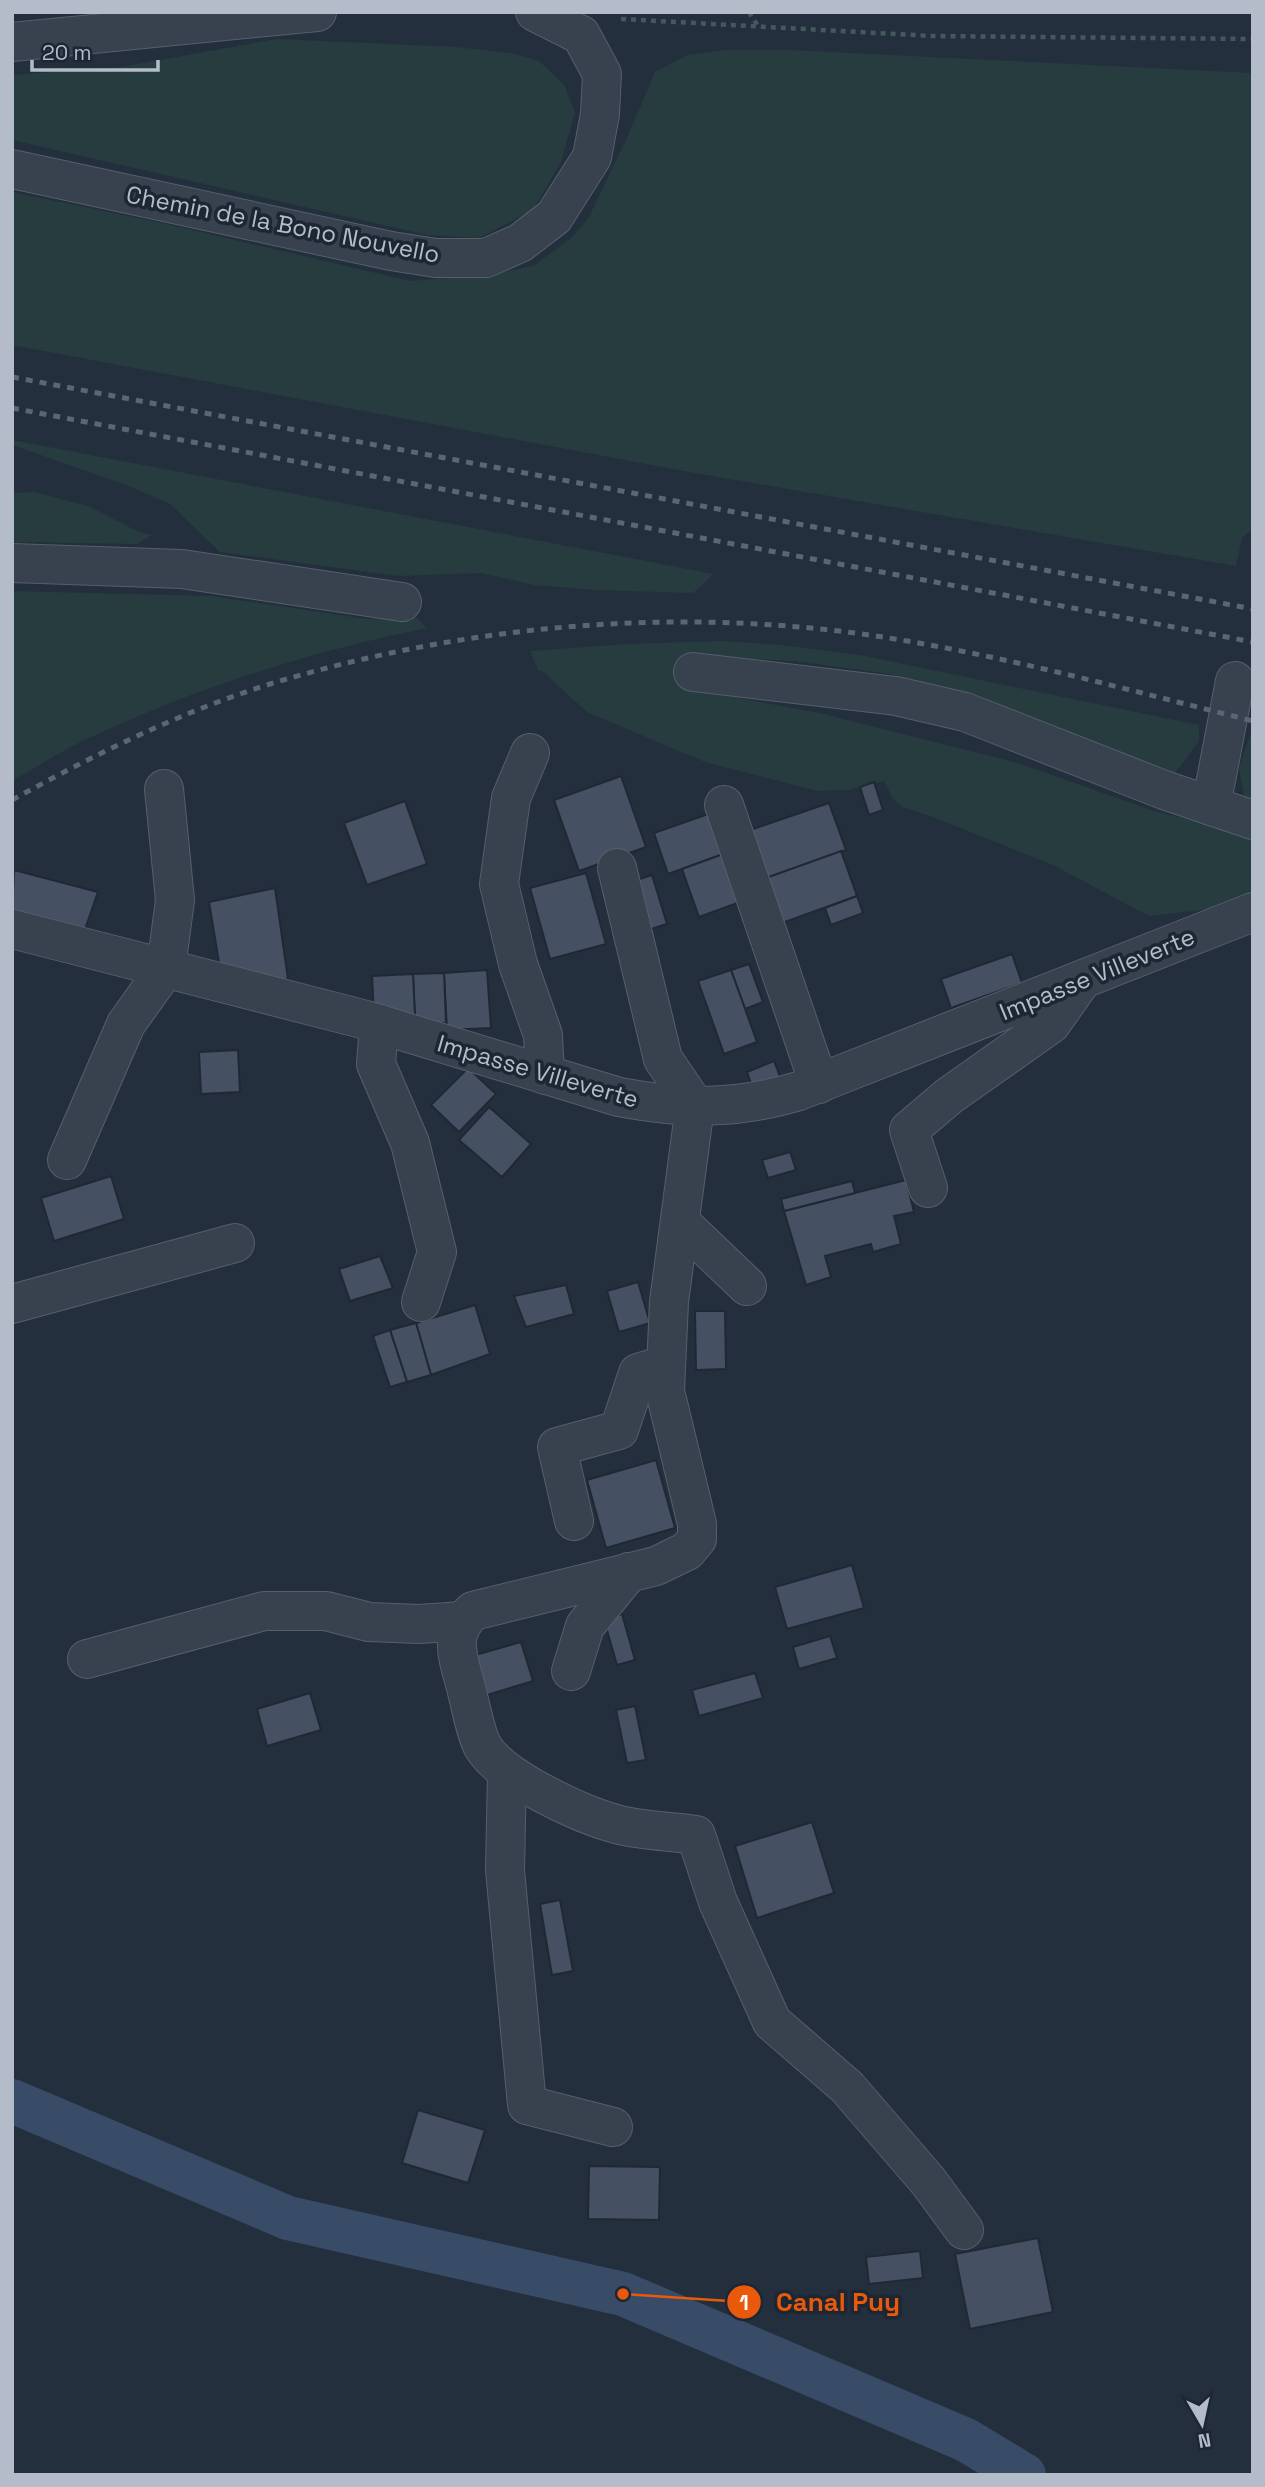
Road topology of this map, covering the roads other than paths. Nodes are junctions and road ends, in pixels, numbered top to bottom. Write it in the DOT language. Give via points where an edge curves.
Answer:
graph roads {
  1 [pos="317,12"];
  2 [pos="535,12"];
  3 [pos="12,42"];
  4 [pos="12,169"];
  5 [pos="12,563"];
  6 [pos="402,602"];
  7 [pos="693,672"];
  8 [pos="1235,681"];
  9 [pos="530,753"];
  10 [pos="164,789"];
  11 [pos="724,805"];
  12 [pos="1211,806"];
  13 [pos="1253,820"];
  14 [pos="617,868"];
  15 [pos="1253,912"];
  16 [pos="14,931"];
  17 [pos="166,968"];
  18 [pos="1082,980"];
  19 [pos="379,1024"];
  20 [pos="545,1075"];
  21 [pos="819,1084"];
  22 [pos="695,1106"];
  23 [pos="67,1160"];
  24 [pos="928,1188"];
  25 [pos="680,1222"];
  26 [pos="235,1243"];
  27 [pos="747,1286"];
  28 [pos="421,1302"];
  29 [pos="12,1304"];
  30 [pos="665,1365"];
  31 [pos="574,1521"];
  32 [pos="629,1572"];
  33 [pos="463,1621"];
  34 [pos="87,1659"];
  35 [pos="571,1671"];
  36 [pos="507,1772"];
  37 [pos="613,2127"];
  38 [pos="964,2230"];
  1 -- 3 [label="street"];
  2 -- 4 [label="street, Chemin de la Bono Nouvello" via="581,35 603,74 592,157 554,217 520,243 486,258 436,258 391,251"];
  5 -- 6 [label="street" via="183,569"];
  7 -- 12 [label="street" via="896,696 965,712"];
  8 -- 12 [label="street"];
  9 -- 20 [label="street" via="511,798 499,884 518,964 542,1035"];
  10 -- 17 [label="street" via="175,900"];
  11 -- 21 [label="street"];
  12 -- 13 [label="street"];
  14 -- 22 [label="street" via="663,1059"];
  15 -- 18 [label="street, Impasse Villeverte"];
  16 -- 17 [label="street, Impasse Villeverte"];
  17 -- 19 [label="street, Impasse Villeverte"];
  17 -- 23 [label="street" via="125,1024"];
  18 -- 21 [label="street, Impasse Villeverte"];
  18 -- 24 [label="street" via="1051,1024 909,1130"];
  19 -- 20 [label="street, Impasse Villeverte"];
  19 -- 28 [label="street" via="376,1064 410,1143 437,1252"];
  20 -- 22 [label="street, Impasse Villeverte" via="619,1097"];
  21 -- 22 [label="street, Impasse Villeverte" via="745,1104"];
  22 -- 25 [label="street"];
  25 -- 27 [label="street"];
  25 -- 30 [label="street"];
  26 -- 29 [label="street"];
  30 -- 31 [label="street" via="638,1373 619,1430 557,1447"];
  30 -- 32 [label="street" via="665,1391 697,1539 687,1551 656,1566"];
  32 -- 33 [label="street" via="473,1611"];
  32 -- 35 [label="street" via="585,1626"];
  33 -- 34 [label="street" via="369,1622 326,1611 264,1611"];
  33 -- 36 [label="street" via="456,1640 482,1746"];
  36 -- 37 [label="street" via="505,1870 527,2105"];
  36 -- 38 [label="street" via="545,1795 617,1825 696,1835 718,1902 772,2022 847,2087 928,2180"];
}
